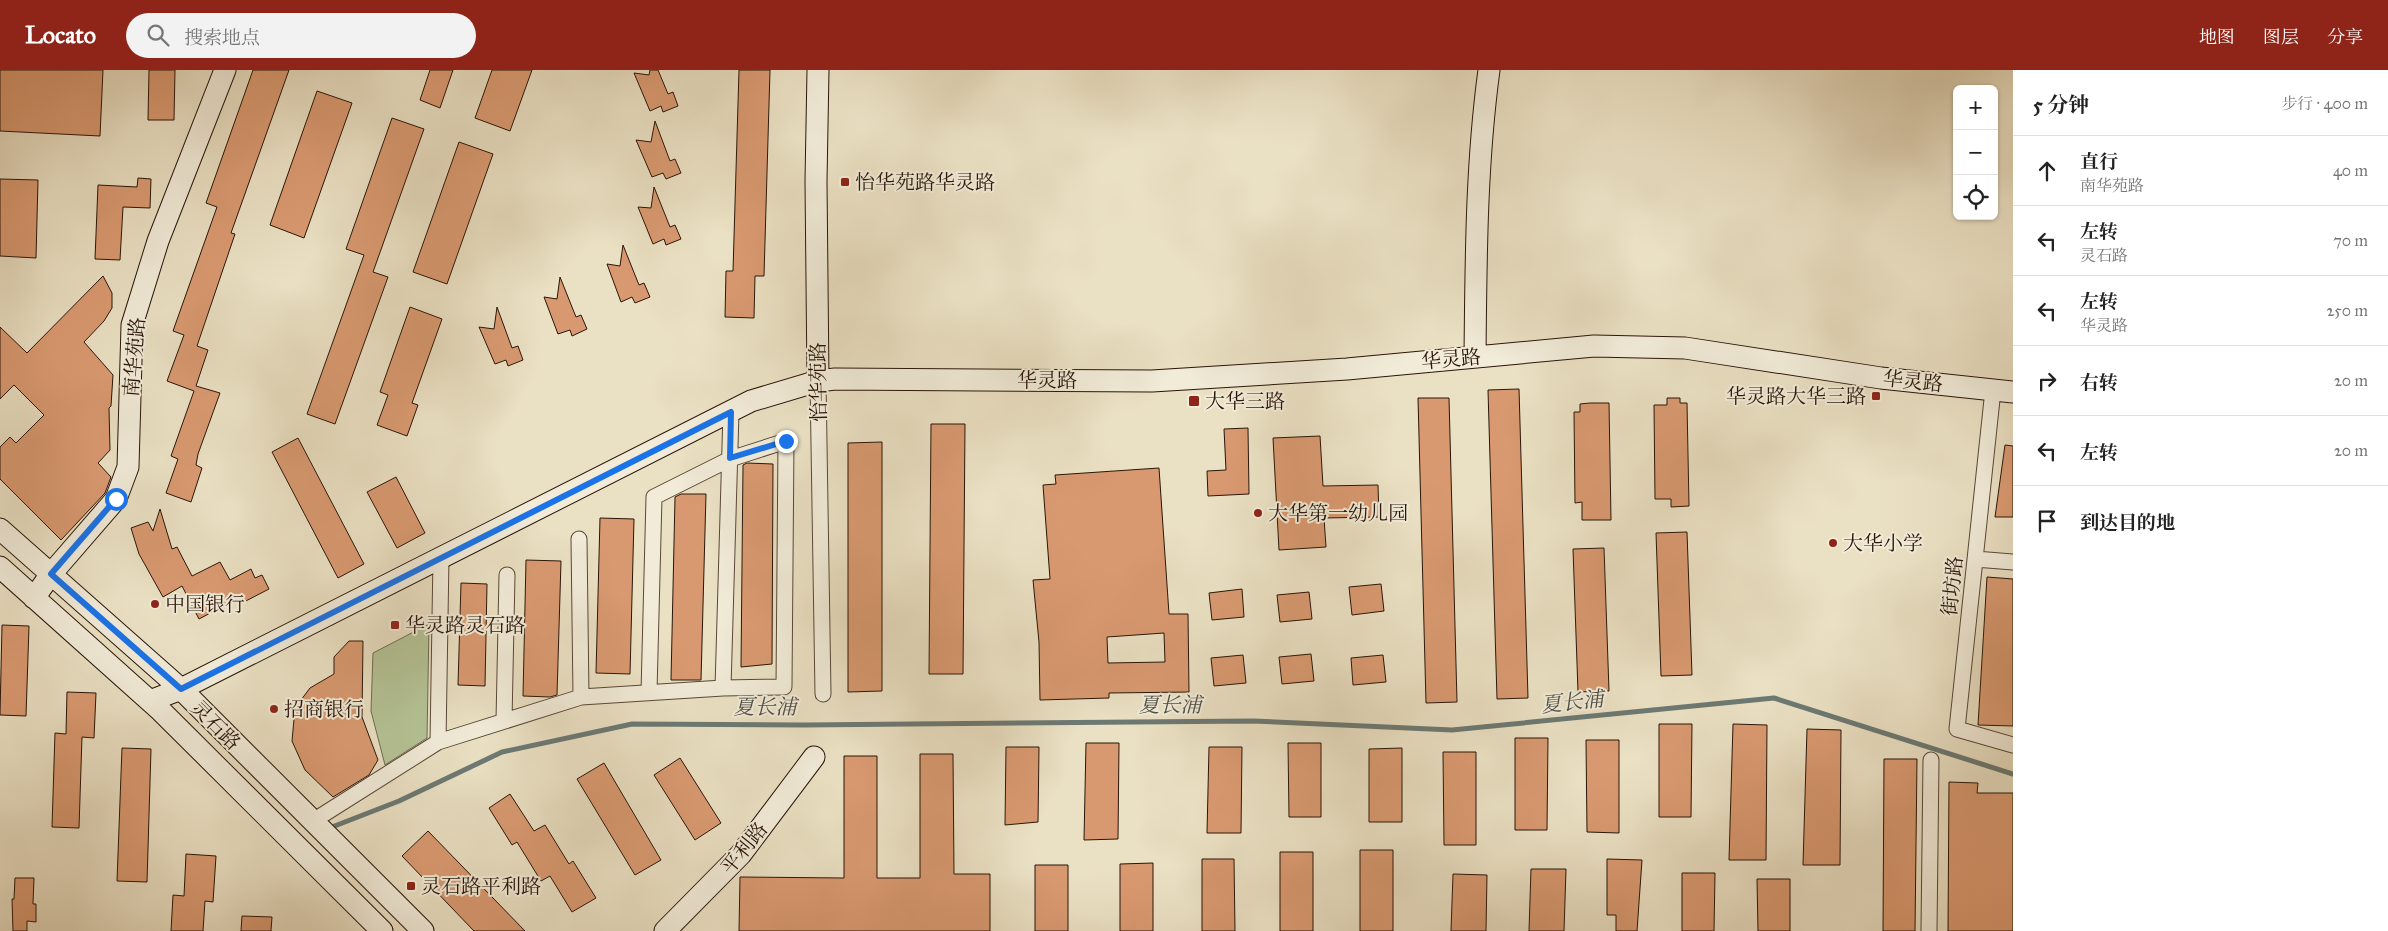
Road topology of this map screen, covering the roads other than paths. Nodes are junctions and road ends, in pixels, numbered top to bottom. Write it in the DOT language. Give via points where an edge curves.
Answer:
graph roads {
  1 [pos="224,70"];
  2 [pos="818,70"];
  3 [pos="1489,70"];
  4 [pos="1475,357"];
  5 [pos="818,380"];
  6 [pos="2003,391"];
  7 [pos="731,412"];
  8 [pos="730,458"];
  9 [pos="0,529"];
  10 [pos="579,539"];
  11 [pos="441,557"];
  12 [pos="1975,559"];
  13 [pos="2013,562"];
  14 [pos="0,567"];
  15 [pos="51,574"];
  16 [pos="507,575"];
  17 [pos="34,598"];
  18 [pos="723,688"];
  19 [pos="181,689"];
  20 [pos="649,692"];
  21 [pos="823,694"];
  22 [pos="581,696"];
  23 [pos="150,701"];
  24 [pos="504,721"];
  25 [pos="438,742"];
  26 [pos="2013,745"];
  27 [pos="814,757"];
  28 [pos="1931,760"];
  29 [pos="313,821"];
  30 [pos="382,931"];
  31 [pos="423,931"];
  32 [pos="665,931"];
  33 [pos="1929,931"];
  1 -- 15 [label="main road, 南华苑路" via="158,241 132,325 128,467 116,499"];
  2 -- 5 [label="main road, 怡华苑路"];
  3 -- 4 [label="main road" via="1477,184"];
  4 -- 5 [label="main road, 华灵路" via="1347,370 1152,381"];
  4 -- 6 [label="main road, 华灵路" via="1594,346 1685,348 1881,378"];
  5 -- 7 [label="main road, 华灵路" via="751,401"];
  5 -- 21 [label="street, 怡华苑路"];
  6 -- 12 [label="street, 街坊路"];
  7 -- 8 [label="street"];
  7 -- 11 [label="main road, 华灵路"];
  8 -- 18 [label="street"];
  8 -- 18 [label="street" via="786,441 784,687"];
  8 -- 20 [label="street" via="654,497"];
  9 -- 15 [label="main road, 灵石路"];
  10 -- 22 [label="street"];
  11 -- 19 [label="main road, 华灵路"];
  11 -- 25 [label="street"];
  12 -- 13 [label="street"];
  12 -- 26 [label="street, 街坊路" via="1957,729"];
  14 -- 17 [label="main road, 灵石路"];
  15 -- 17 [label="main road, 南华苑路"];
  15 -- 19 [label="main road, 灵石路"];
  16 -- 24 [label="street"];
  17 -- 23 [label="main road, 灵石路"];
  18 -- 20 [label="street"];
  19 -- 23 [label="main road, 华灵路"];
  19 -- 29 [label="main road, 灵石路"];
  20 -- 22 [label="street"];
  22 -- 24 [label="street"];
  23 -- 30 [label="main road, 灵石路"];
  24 -- 25 [label="street"];
  25 -- 29 [label="street"];
  27 -- 32 [label="main road, 平利路" via="741,854"];
  28 -- 33 [label="street"];
  29 -- 31 [label="main road, 灵石路"];
}
